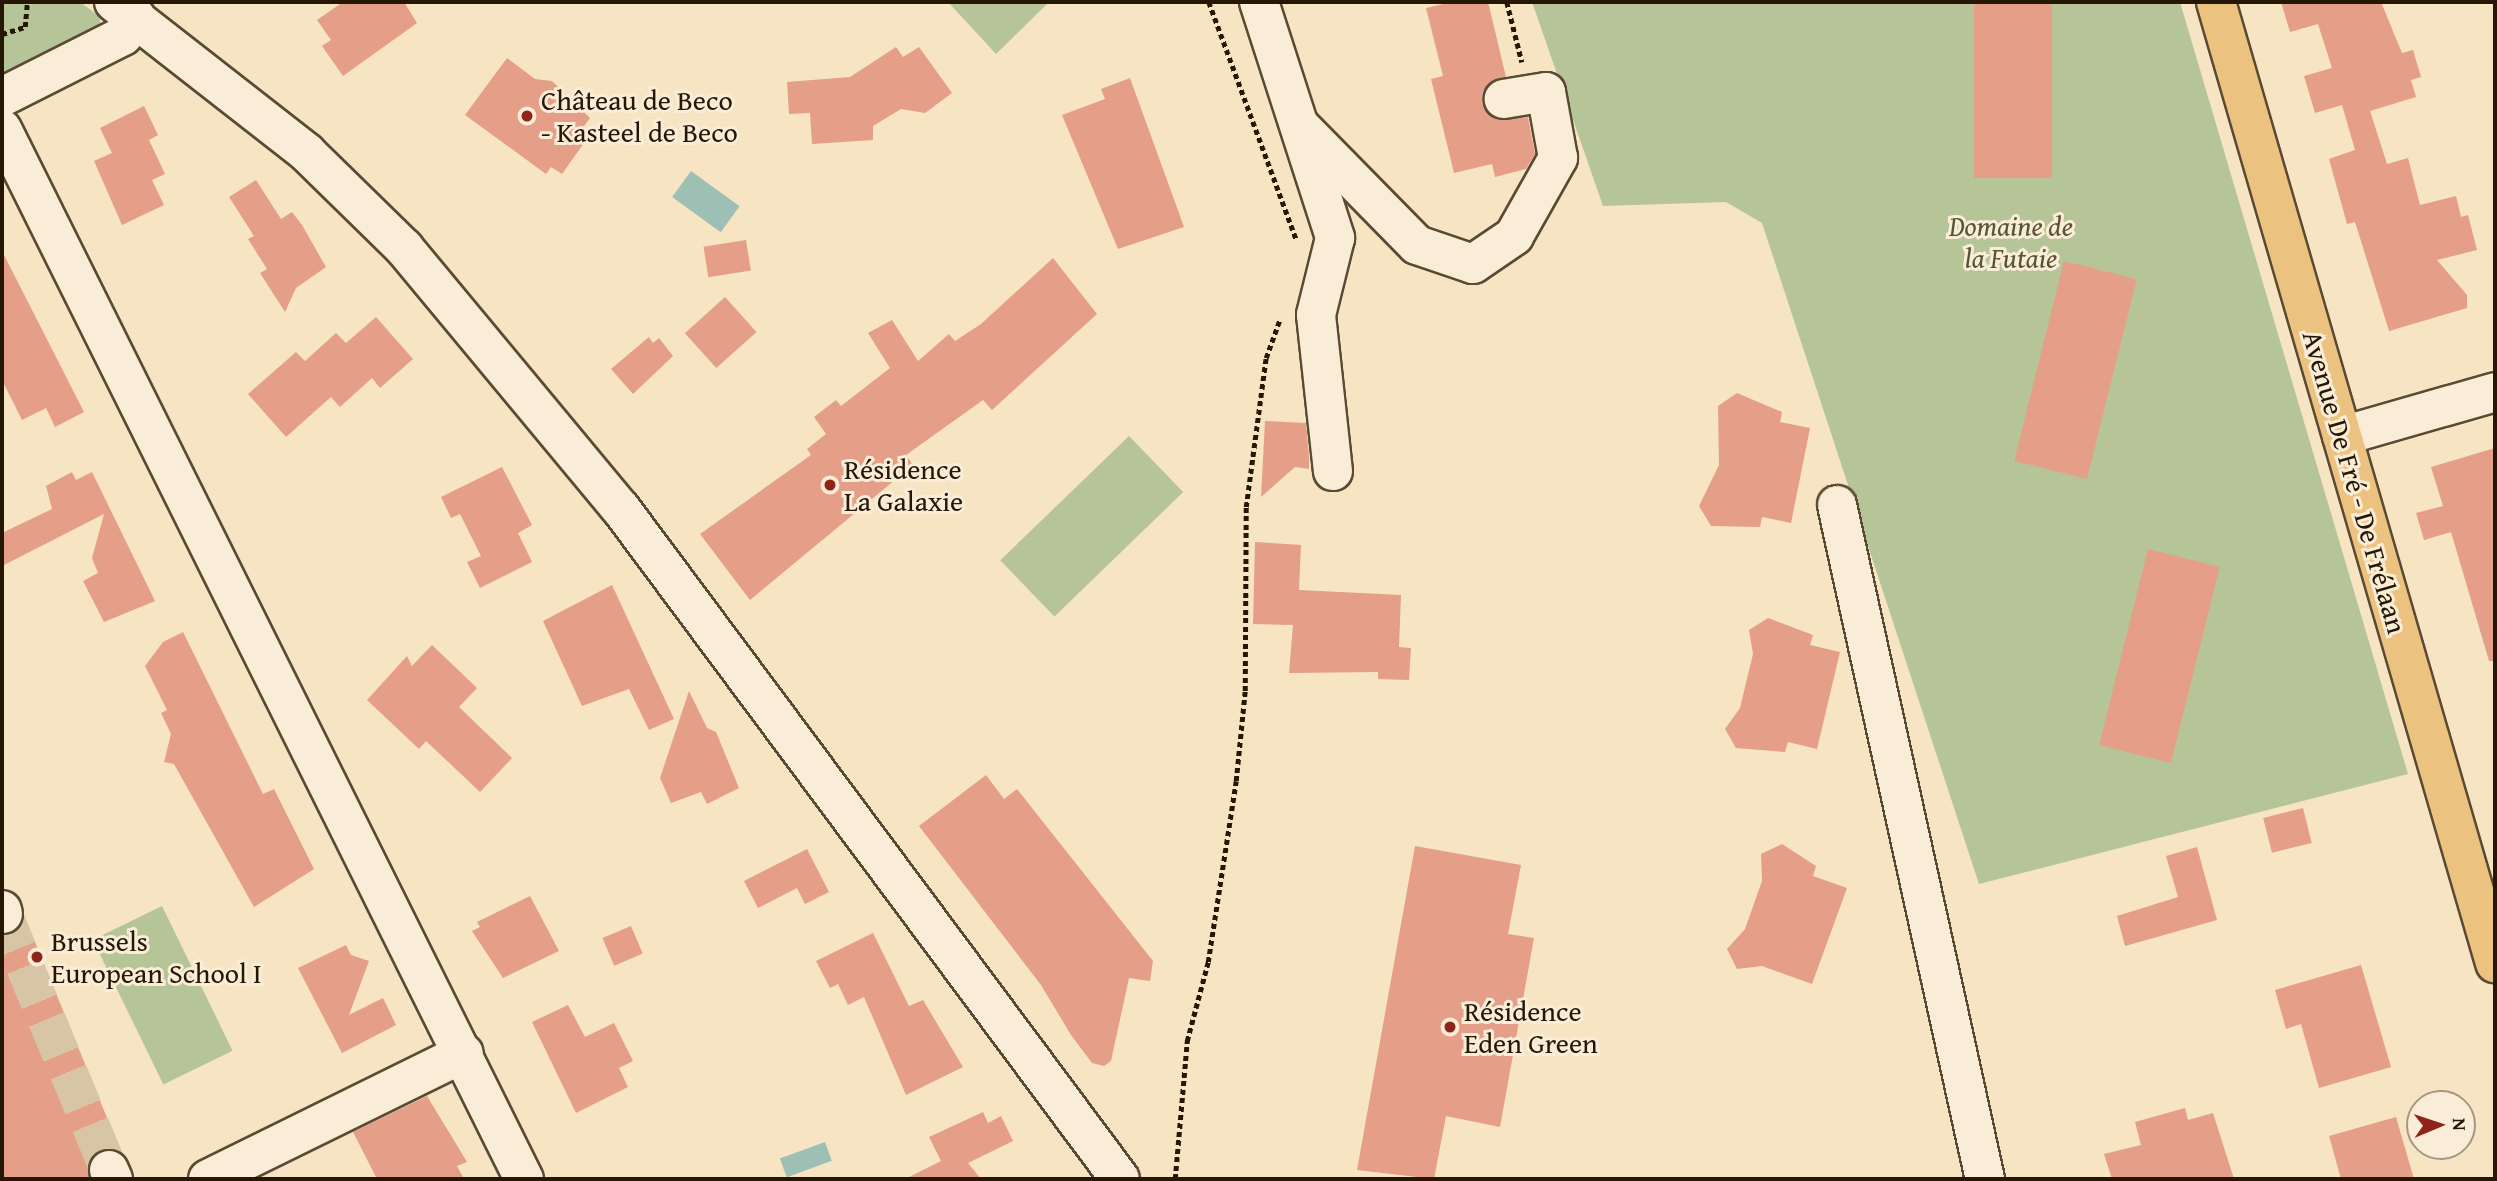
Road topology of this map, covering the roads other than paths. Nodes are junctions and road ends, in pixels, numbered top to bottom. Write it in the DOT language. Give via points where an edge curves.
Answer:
graph roads {
  1 [pos="1259,2"];
  2 [pos="2216,2"];
  3 [pos="125,10"];
  4 [pos="2,97"];
  5 [pos="1517,97"];
  6 [pos="1293,119"];
  7 [pos="2,130"];
  8 [pos="2495,392"];
  9 [pos="2342,436"];
  10 [pos="1333,471"];
  11 [pos="1837,505"];
  12 [pos="2495,963"];
  13 [pos="464,1053"];
  14 [pos="208,1179"];
  15 [pos="524,1179"];
  16 [pos="1120,1179"];
  17 [pos="1985,1179"];
  1 -- 6 [label="street"];
  2 -- 9 [label="main road, Avenue De Fré - De Frélaan"];
  3 -- 4 [label="street" via="123,36"];
  3 -- 16 [label="street" via="307,153 404,248 621,509"];
  5 -- 6 [label="street" via="1546,92 1558,158 1514,236 1473,264 1417,245"];
  6 -- 10 [label="street" via="1335,238 1316,315"];
  7 -- 13 [label="street"];
  8 -- 9 [label="street"];
  9 -- 12 [label="main road, Avenue De Fré - De Frélaan"];
  11 -- 17 [label="street"];
  13 -- 14 [label="street"];
  13 -- 15 [label="street"];
}
